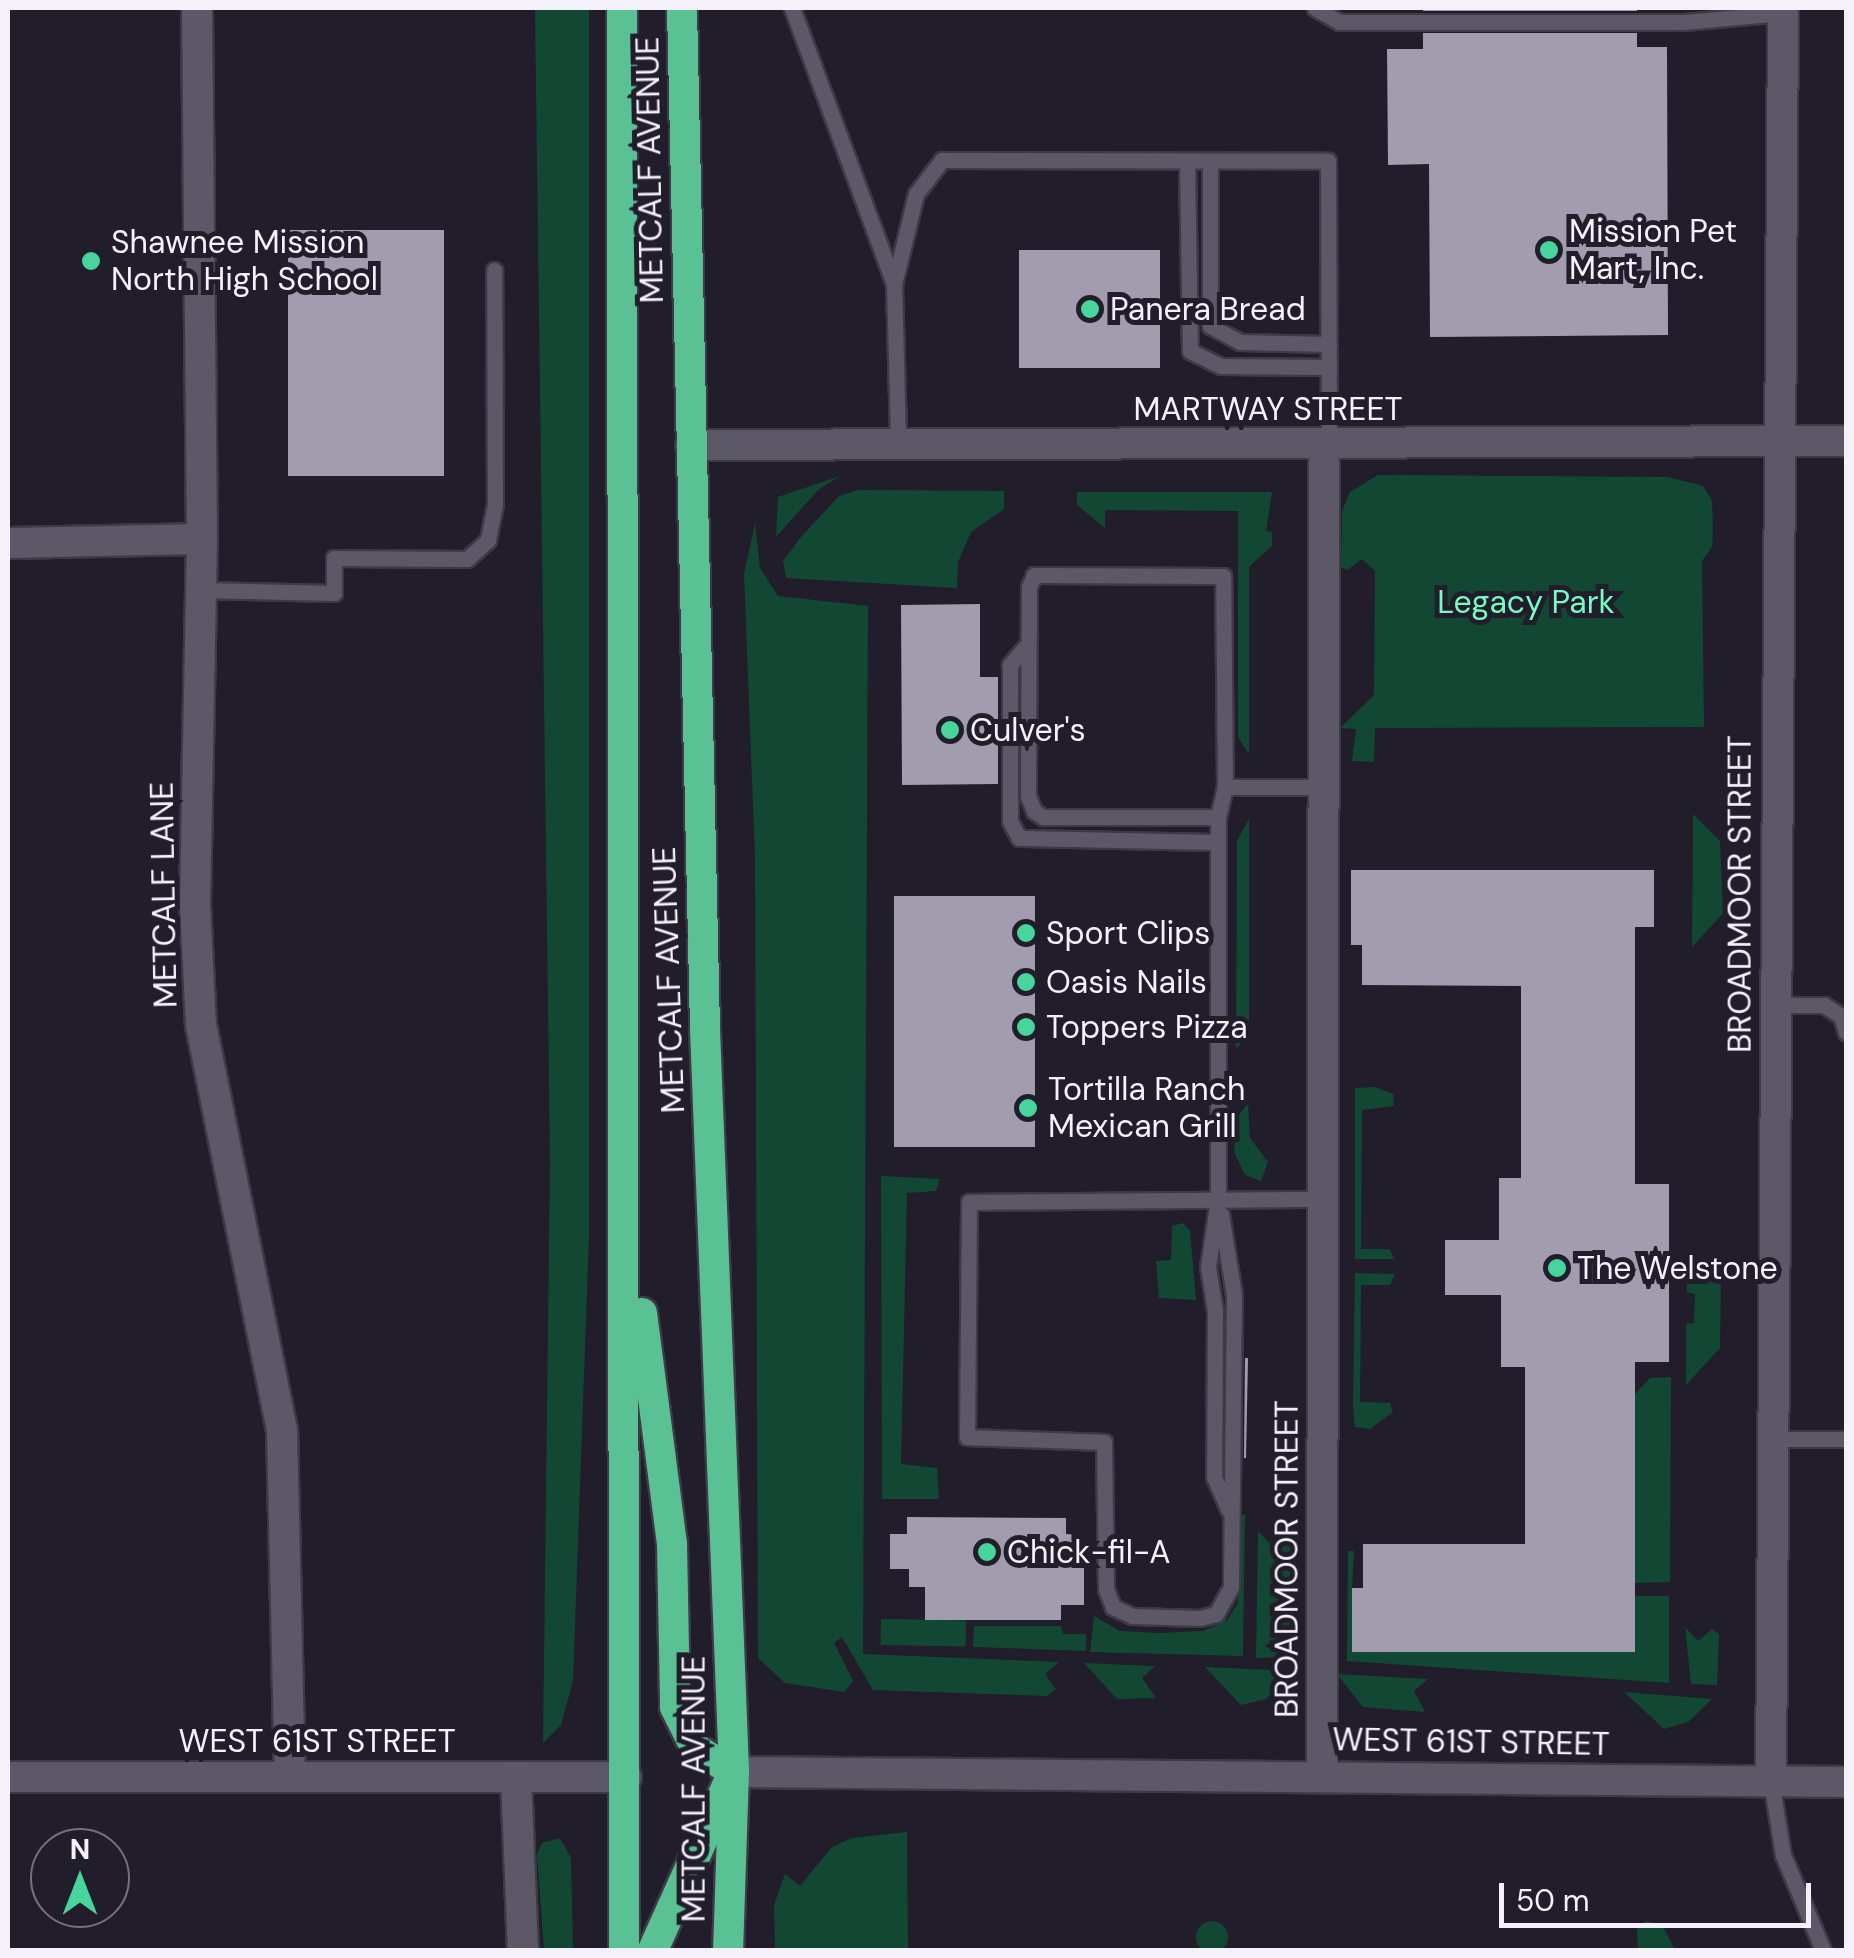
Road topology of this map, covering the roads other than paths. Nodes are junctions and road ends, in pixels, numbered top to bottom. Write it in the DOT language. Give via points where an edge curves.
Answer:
graph roads {
  1 [pos="197,8"];
  2 [pos="622,8"];
  3 [pos="682,8"];
  4 [pos="792,8"];
  5 [pos="1315,8"];
  6 [pos="1782,10"];
  7 [pos="1186,160"];
  8 [pos="1210,160"];
  9 [pos="494,270"];
  10 [pos="894,284"];
  11 [pos="1329,344"];
  12 [pos="1329,366"];
  13 [pos="1780,441"];
  14 [pos="1846,441"];
  15 [pos="898,442"];
  16 [pos="1327,444"];
  17 [pos="690,445"];
  18 [pos="202,539"];
  19 [pos="8,543"];
  20 [pos="201,590"];
  21 [pos="1028,644"];
  22 [pos="1226,787"];
  23 [pos="1323,787"];
  24 [pos="1218,817"];
  25 [pos="1218,842"];
  26 [pos="1775,1005"];
  27 [pos="1846,1032"];
  28 [pos="626,1193"];
  29 [pos="1218,1199"];
  30 [pos="1322,1200"];
  31 [pos="1772,1439"];
  32 [pos="1846,1439"];
  33 [pos="734,1772"];
  34 [pos="290,1773"];
  35 [pos="1322,1774"];
  36 [pos="8,1777"];
  37 [pos="516,1777"];
  38 [pos="626,1777"];
  39 [pos="1770,1781"];
  40 [pos="1846,1782"];
  41 [pos="523,1950"];
  42 [pos="624,1950"];
  43 [pos="654,1950"];
  44 [pos="728,1950"];
  45 [pos="1824,1950"];
  1 -- 18 [label="street, METCALF LANE"];
  2 -- 28 [label="highway, METCALF AVENUE"];
  3 -- 17 [label="highway, METCALF AVENUE"];
  4 -- 10 [label="lane"];
  5 -- 6 [label="lane" via="1339,22 1684,22"];
  6 -- 13 [label="street, BROADMOOR STREET"];
  7 -- 8 [label="lane"];
  7 -- 10 [label="lane" via="942,160 916,194"];
  7 -- 12 [label="lane" via="1190,351 1221,366"];
  8 -- 11 [label="lane" via="1210,326 1240,342"];
  8 -- 11 [label="lane" via="1328,160"];
  9 -- 20 [label="lane" via="495,504 488,540 467,560 334,558 334,592"];
  10 -- 15 [label="lane"];
  11 -- 12 [label="lane"];
  12 -- 16 [label="lane"];
  13 -- 14 [label="street, MARTWAY STREET"];
  13 -- 16 [label="street, MARTWAY STREET"];
  13 -- 26 [label="street, BROADMOOR STREET"];
  15 -- 16 [label="street, MARTWAY STREET"];
  15 -- 17 [label="street, MARTWAY STREET"];
  16 -- 23 [label="street, BROADMOOR STREET"];
  17 -- 33 [label="highway, METCALF AVENUE" via="704,1029"];
  18 -- 19 [label="street"];
  18 -- 20 [label="street, METCALF LANE"];
  20 -- 34 [label="street, METCALF LANE" via="195,904 201,1025 282,1430"];
  21 -- 22 [label="lane" via="1029,581 1038,572 1220,572"];
  21 -- 24 [label="lane" via="1028,796 1043,816"];
  21 -- 25 [label="lane" via="1010,665 1010,821 1019,838"];
  22 -- 23 [label="lane"];
  22 -- 24 [label="lane"];
  23 -- 30 [label="street, BROADMOOR STREET"];
  24 -- 25 [label="lane"];
  25 -- 29 [label="lane"];
  26 -- 27 [label="lane" via="1824,1005 1841,1016"];
  26 -- 31 [label="street, BROADMOOR STREET"];
  28 -- 33 [label="highway" via="672,1544 675,1707 696,1749"];
  28 -- 38 [label="highway, METCALF AVENUE"];
  29 -- 29 [label="lane" via="1234,1295 1231,1587 1216,1614 1171,1621 1113,1607 1104,1566 1104,1442 967,1437 969,1202"];
  29 -- 30 [label="lane"];
  30 -- 35 [label="street, BROADMOOR STREET"];
  31 -- 32 [label="lane"];
  31 -- 39 [label="street, BROADMOOR STREET"];
  33 -- 35 [label="street, WEST 61ST STREET"];
  33 -- 43 [label="highway"];
  33 -- 44 [label="highway, METCALF AVENUE"];
  34 -- 36 [label="street, WEST 61ST STREET"];
  34 -- 37 [label="street, WEST 61ST STREET"];
  35 -- 39 [label="street, WEST 61ST STREET"];
  37 -- 38 [label="street, WEST 61ST STREET"];
  37 -- 41 [label="street"];
  38 -- 42 [label="highway, METCALF AVENUE"];
  39 -- 40 [label="street, WEST 61ST STREET"];
  39 -- 45 [label="lane" via="1783,1856"];
}
